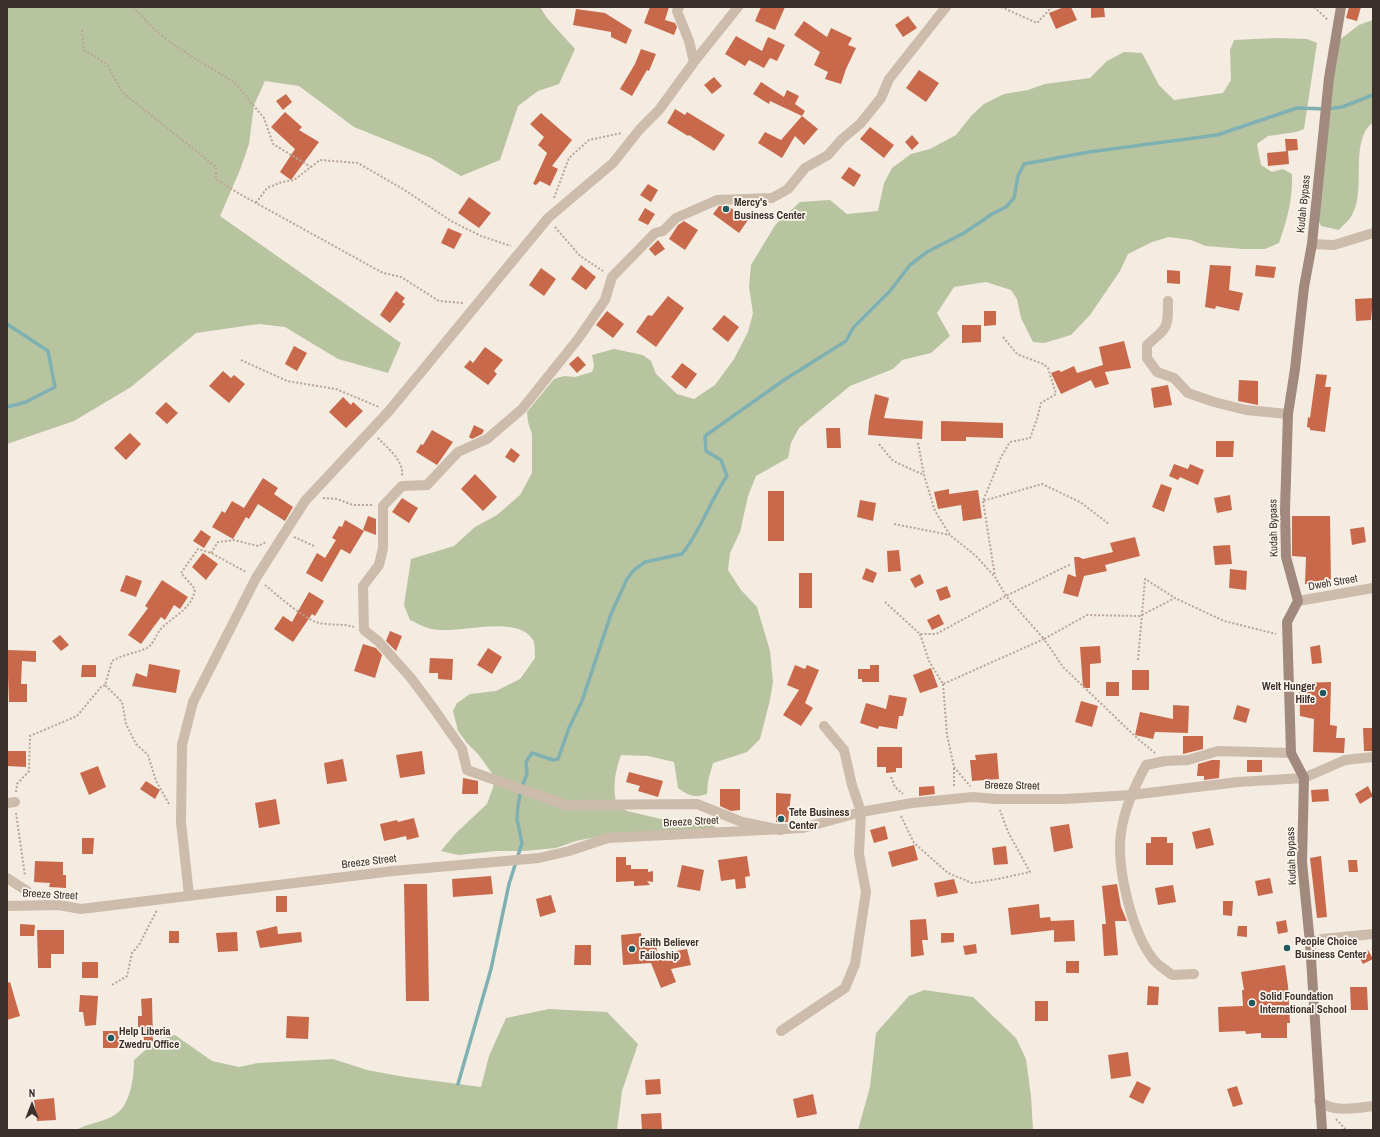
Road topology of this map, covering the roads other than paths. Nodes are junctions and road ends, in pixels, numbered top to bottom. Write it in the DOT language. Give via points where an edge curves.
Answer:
graph roads {
  1 [pos="679,7"];
  2 [pos="738,7"];
  3 [pos="946,7"];
  4 [pos="1341,7"];
  5 [pos="694,62"];
  6 [pos="1373,233"];
  7 [pos="1312,244"];
  8 [pos="1168,301"];
  9 [pos="1288,414"];
  10 [pos="1373,588"];
  11 [pos="1298,601"];
  12 [pos="824,726"];
  13 [pos="1291,753"];
  14 [pos="1373,757"];
  15 [pos="1304,778"];
  16 [pos="1131,795"];
  17 [pos="861,812"];
  18 [pos="781,830"];
  19 [pos="7,878"];
  20 [pos="27,891"];
  21 [pos="189,895"];
  22 [pos="7,906"];
  23 [pos="1373,934"];
  24 [pos="1310,943"];
  25 [pos="1194,974"];
  26 [pos="781,1031"];
  27 [pos="1320,1101"];
  28 [pos="1373,1106"];
  29 [pos="1322,1130"];
  1 -- 5 [label="street" via="677,11"];
  2 -- 5 [label="street"];
  3 -- 18 [label="street" via="889,79 881,98 860,124 828,155 806,168 788,189 772,198 717,200 676,218 663,231 655,233 612,277 605,300 578,339 522,408 487,439 458,452 427,485 402,486 383,506 383,548 379,565 362,586 364,630 378,641 429,702 462,749 467,770 566,805 697,804 742,822"];
  4 -- 7 [label="street, Kudah Bypass" via="1325,111"];
  5 -- 21 [label="street" via="659,110 613,163 548,218 389,411 310,496 256,578 193,702 182,745 181,818"];
  6 -- 7 [label="street" via="1334,245"];
  7 -- 9 [label="street, Kudah Bypass"];
  8 -- 9 [label="street" via="1168,324 1147,345 1147,358 1157,372 1174,378 1188,393 1214,402 1246,410"];
  9 -- 11 [label="street, Kudah Bypass" via="1286,557"];
  10 -- 11 [label="street, Dweh Street"];
  11 -- 13 [label="street, Kudah Bypass" via="1287,622"];
  12 -- 17 [label="street" via="844,750"];
  13 -- 15 [label="street, Kudah Bypass"];
  13 -- 16 [label="street" via="1218,750 1188,760 1146,765"];
  14 -- 15 [label="street, Breeze Street" via="1345,760"];
  15 -- 16 [label="street, Breeze Street" via="1238,782"];
  15 -- 24 [label="street, Kudah Bypass" via="1302,862"];
  16 -- 17 [label="street, Breeze Street" via="996,799 973,797 912,803"];
  16 -- 25 [label="street" via="1120,834 1122,870 1131,912 1153,960 1172,975"];
  17 -- 18 [label="street, Breeze Street" via="803,828"];
  17 -- 26 [label="street" via="859,854 866,892 854,964 845,988"];
  18 -- 21 [label="street, Breeze Street" via="608,838 539,858 393,871"];
  19 -- 20 [label="street"];
  21 -- 22 [label="street, Breeze Street" via="81,909 59,906"];
  23 -- 24 [label="street" via="1322,939"];
  24 -- 27 [label="street, Kudah Bypass"];
  27 -- 28 [label="street" via="1324,1105 1343,1108"];
  27 -- 29 [label="street, Kudah Bypass"];
}
